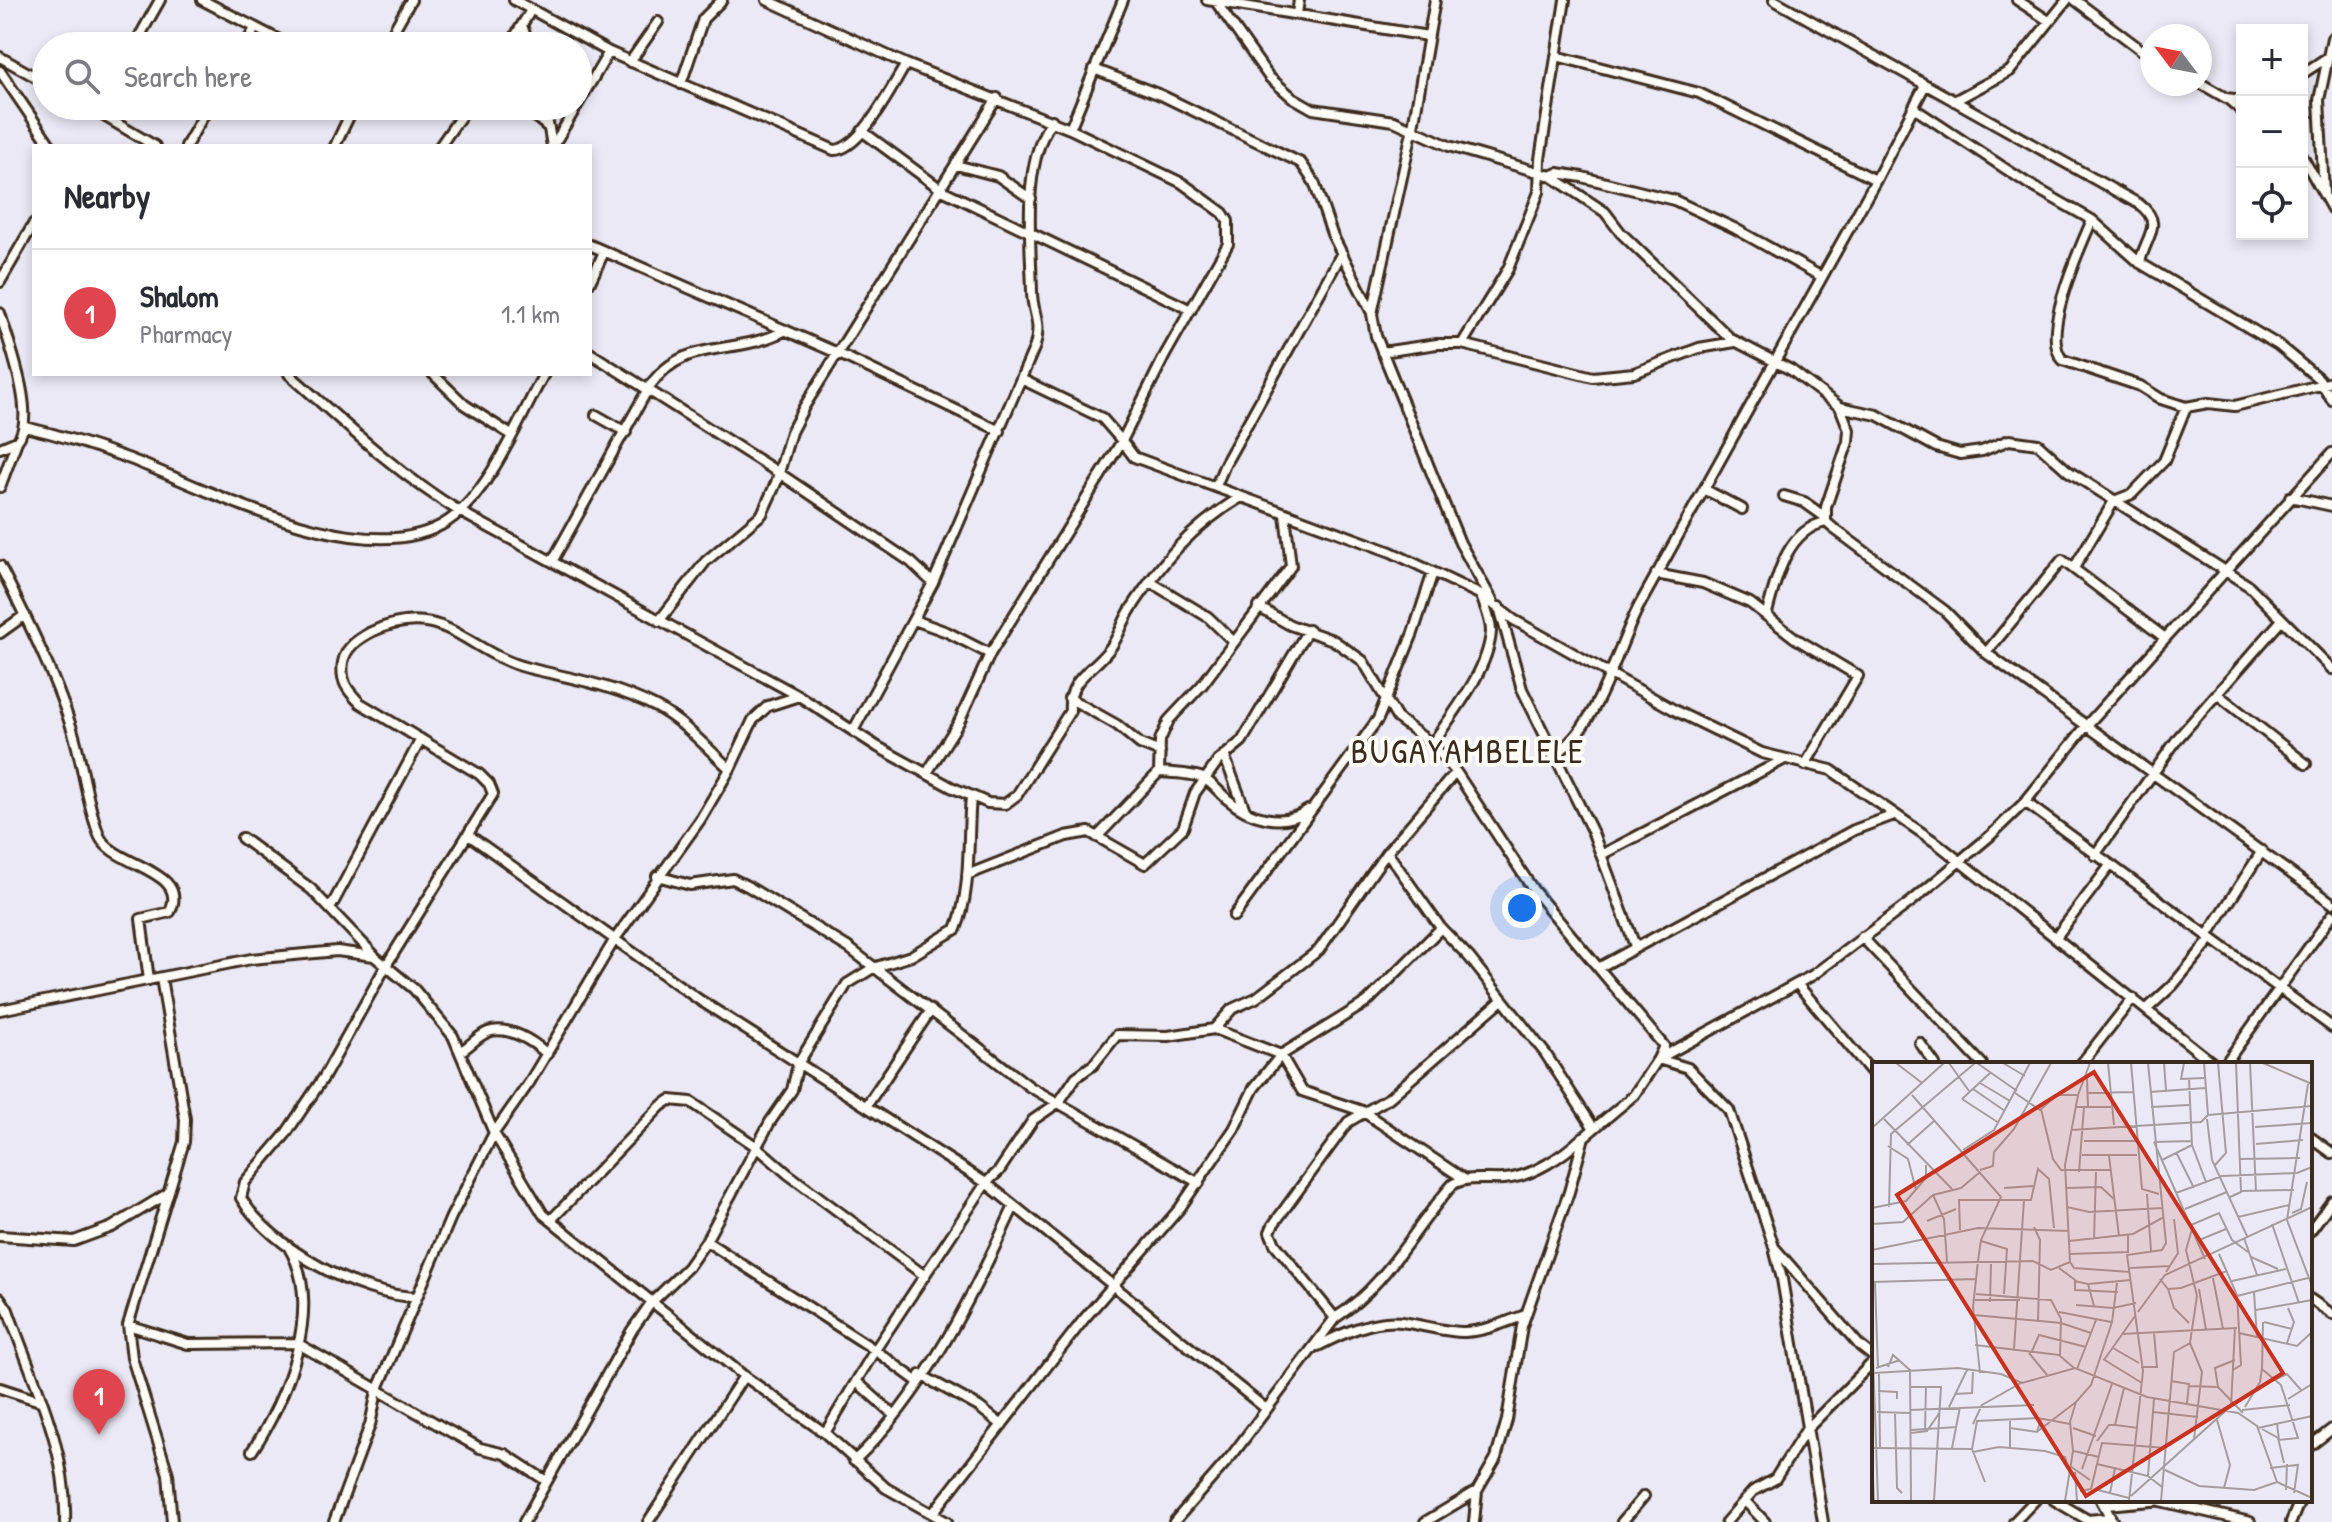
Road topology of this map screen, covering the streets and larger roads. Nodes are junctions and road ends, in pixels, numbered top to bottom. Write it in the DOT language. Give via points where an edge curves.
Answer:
graph roads {
  1 [pos="160,0"];
  2 [pos="202,0"];
  3 [pos="411,0"];
  4 [pos="514,0"];
  5 [pos="722,0"];
  6 [pos="767,0"];
  7 [pos="1123,0"];
  8 [pos="1299,0"];
  9 [pos="1435,0"];
  10 [pos="1565,0"];
  11 [pos="1774,0"];
  12 [pos="2017,0"];
  13 [pos="2067,0"];
  14 [pos="2075,0"];
  15 [pos="1212,1"];
  16 [pos="531,10"];
  17 [pos="1297,14"];
  18 [pos="2049,21"];
  19 [pos="658,22"];
  20 [pos="522,25"];
  21 [pos="254,30"];
  22 [pos="142,32"];
  23 [pos="259,32"];
  24 [pos="393,32"];
  25 [pos="518,32"];
  26 [pos="524,32"];
  27 [pos="572,32"];
  28 [pos="1428,36"];
  29 [pos="2332,38"];
  30 [pos="592,43"];
  31 [pos="2140,49"];
  32 [pos="609,52"];
  33 [pos="1556,56"];
  34 [pos="2329,56"];
  35 [pos="0,57"];
  36 [pos="630,62"];
  37 [pos="906,64"];
  38 [pos="1094,69"];
  39 [pos="2308,70"];
  40 [pos="0,71"];
  41 [pos="32,75"];
  42 [pos="592,80"];
  43 [pos="681,84"];
  44 [pos="1925,85"];
  45 [pos="2212,90"];
  46 [pos="997,98"];
  47 [pos="2226,98"];
  48 [pos="2236,99"];
  49 [pos="1954,101"];
  50 [pos="2236,106"];
  51 [pos="1915,109"];
  52 [pos="32,118"];
  53 [pos="33,120"];
  54 [pos="113,120"];
  55 [pos="201,120"];
  56 [pos="347,120"];
  57 [pos="458,120"];
  58 [pos="539,120"];
  59 [pos="548,120"];
  60 [pos="568,120"];
  61 [pos="1052,120"];
  62 [pos="1413,127"];
  63 [pos="550,129"];
  64 [pos="1070,129"];
  65 [pos="862,131"];
  66 [pos="50,144"];
  67 [pos="152,144"];
  68 [pos="187,144"];
  69 [pos="336,144"];
  70 [pos="441,144"];
  71 [pos="553,144"];
  72 [pos="554,144"];
  73 [pos="956,165"];
  74 [pos="2308,166"];
  75 [pos="1540,171"];
  76 [pos="1551,176"];
  77 [pos="1876,180"];
  78 [pos="942,190"];
  79 [pos="2324,193"];
  80 [pos="1031,199"];
  81 [pos="2332,209"];
  82 [pos="2092,220"];
  83 [pos="32,226"];
  84 [pos="1032,233"];
  85 [pos="592,246"];
  86 [pos="604,252"];
  87 [pos="1342,253"];
  88 [pos="2140,263"];
  89 [pos="1822,277"];
  90 [pos="592,278"];
  91 [pos="0,282"];
  92 [pos="1191,310"];
  93 [pos="0,313"];
  94 [pos="1372,314"];
  95 [pos="786,330"];
  96 [pos="1735,342"];
  97 [pos="1462,344"];
  98 [pos="835,352"];
  99 [pos="1382,352"];
  100 [pos="592,354"];
  101 [pos="1774,360"];
  102 [pos="291,376"];
  103 [pos="435,376"];
  104 [pos="543,376"];
  105 [pos="1021,379"];
  106 [pos="2332,382"];
  107 [pos="2321,383"];
  108 [pos="649,387"];
  109 [pos="2332,400"];
  110 [pos="1840,407"];
  111 [pos="2186,407"];
  112 [pos="596,415"];
  113 [pos="25,427"];
  114 [pos="1000,431"];
  115 [pos="626,432"];
  116 [pos="510,434"];
  117 [pos="17,441"];
  118 [pos="1122,441"];
  119 [pos="0,448"];
  120 [pos="2332,453"];
  121 [pos="779,473"];
  122 [pos="1216,486"];
  123 [pos="0,487"];
  124 [pos="1704,489"];
  125 [pos="1784,496"];
  126 [pos="1241,497"];
  127 [pos="2290,497"];
  128 [pos="2114,501"];
  129 [pos="2332,506"];
  130 [pos="1742,509"];
  131 [pos="459,511"];
  132 [pos="1285,514"];
  133 [pos="1826,519"];
  134 [pos="553,560"];
  135 [pos="0,566"];
  136 [pos="2074,568"];
  137 [pos="2224,570"];
  138 [pos="1433,572"];
  139 [pos="1656,574"];
  140 [pos="933,583"];
  141 [pos="1152,583"];
  142 [pos="1481,595"];
  143 [pos="1496,605"];
  144 [pos="1258,607"];
  145 [pos="1767,613"];
  146 [pos="25,615"];
  147 [pos="914,620"];
  148 [pos="659,621"];
  149 [pos="2281,621"];
  150 [pos="1308,630"];
  151 [pos="0,633"];
  152 [pos="2165,638"];
  153 [pos="1233,641"];
  154 [pos="1986,653"];
  155 [pos="990,654"];
  156 [pos="2332,669"];
  157 [pos="1611,675"];
  158 [pos="2217,694"];
  159 [pos="799,696"];
  160 [pos="1069,698"];
  161 [pos="1387,703"];
  162 [pos="2087,725"];
  163 [pos="853,731"];
  164 [pos="421,739"];
  165 [pos="1432,744"];
  166 [pos="1160,752"];
  167 [pos="1224,755"];
  168 [pos="1553,756"];
  169 [pos="1783,760"];
  170 [pos="2306,764"];
  171 [pos="1805,765"];
  172 [pos="730,769"];
  173 [pos="2152,771"];
  174 [pos="1159,772"];
  175 [pos="1456,772"];
  176 [pos="927,773"];
  177 [pos="1204,779"];
  178 [pos="971,797"];
  179 [pos="2025,802"];
  180 [pos="1314,806"];
  181 [pos="1245,810"];
  182 [pos="1894,815"];
  183 [pos="470,836"];
  184 [pos="1097,837"];
  185 [pos="242,838"];
  186 [pos="2262,851"];
  187 [pos="1387,852"];
  188 [pos="1601,855"];
  189 [pos="2095,855"];
  190 [pos="1961,862"];
  191 [pos="2109,867"];
  192 [pos="967,875"];
  193 [pos="657,876"];
  194 [pos="2332,903"];
  195 [pos="331,907"];
  196 [pos="2332,915"];
  197 [pos="1234,916"];
  198 [pos="1441,928"];
  199 [pos="1862,937"];
  200 [pos="2056,937"];
  201 [pos="2209,937"];
  202 [pos="615,939"];
  203 [pos="1635,946"];
  204 [pos="374,956"];
  205 [pos="387,964"];
  206 [pos="1600,967"];
  207 [pos="873,968"];
  208 [pos="161,978"];
  209 [pos="149,980"];
  210 [pos="1798,985"];
  211 [pos="2281,987"];
  212 [pos="2133,998"];
  213 [pos="1501,1001"];
  214 [pos="2147,1009"];
  215 [pos="0,1010"];
  216 [pos="931,1010"];
  217 [pos="2332,1027"];
  218 [pos="1214,1029"];
  219 [pos="1920,1043"];
  220 [pos="461,1051"];
  221 [pos="547,1054"];
  222 [pos="1281,1055"];
  223 [pos="1658,1059"];
  224 [pos="1934,1062"];
  225 [pos="1980,1062"];
  226 [pos="2083,1062"];
  227 [pos="2212,1062"];
  228 [pos="2226,1062"];
  229 [pos="798,1064"];
  230 [pos="1872,1073"];
  231 [pos="1059,1102"];
  232 [pos="867,1105"];
  233 [pos="1362,1111"];
  234 [pos="1593,1127"];
  235 [pos="494,1133"];
  236 [pos="1584,1137"];
  237 [pos="2312,1138"];
  238 [pos="757,1147"];
  239 [pos="2332,1153"];
  240 [pos="1464,1179"];
  241 [pos="986,1183"];
  242 [pos="1199,1183"];
  243 [pos="168,1194"];
  244 [pos="2332,1201"];
  245 [pos="1014,1206"];
  246 [pos="551,1220"];
  247 [pos="2312,1228"];
  248 [pos="0,1236"];
  249 [pos="706,1241"];
  250 [pos="285,1242"];
  251 [pos="1774,1247"];
  252 [pos="925,1276"];
  253 [pos="1116,1286"];
  254 [pos="417,1297"];
  255 [pos="0,1298"];
  256 [pos="2312,1300"];
  257 [pos="651,1303"];
  258 [pos="2332,1314"];
  259 [pos="1525,1315"];
  260 [pos="1335,1318"];
  261 [pos="128,1325"];
  262 [pos="297,1343"];
  263 [pos="1317,1347"];
  264 [pos="875,1350"];
  265 [pos="1872,1357"];
  266 [pos="1872,1361"];
  267 [pos="744,1376"];
  268 [pos="919,1378"];
  269 [pos="858,1383"];
  270 [pos="0,1388"];
  271 [pos="377,1391"];
  272 [pos="40,1401"];
  273 [pos="1265,1408"];
  274 [pos="894,1415"];
  275 [pos="1002,1425"];
  276 [pos="2332,1429"];
  277 [pos="1806,1430"];
  278 [pos="825,1433"];
  279 [pos="2312,1444"];
  280 [pos="252,1451"];
  281 [pos="854,1461"];
  282 [pos="545,1480"];
  283 [pos="1477,1491"];
  284 [pos="1644,1496"];
  285 [pos="1745,1501"];
  286 [pos="2033,1502"];
  287 [pos="2057,1502"];
  288 [pos="2169,1502"];
  289 [pos="2299,1502"];
  290 [pos="2103,1503"];
  291 [pos="933,1513"];
  292 [pos="2111,1520"];
  293 [pos="65,1522"];
  294 [pos="172,1522"];
  295 [pos="334,1522"];
  296 [pos="524,1522"];
  297 [pos="648,1522"];
  298 [pos="947,1522"];
  299 [pos="1174,1522"];
  300 [pos="1425,1522"];
  301 [pos="1474,1522"];
  302 [pos="1622,1522"];
  303 [pos="1726,1522"];
  304 [pos="1765,1522"];
  305 [pos="1823,1522"];
  306 [pos="2014,1522"];
  307 [pos="2250,1522"];
  308 [pos="2291,1522"];
  1 -- 22 [label="street"];
  2 -- 21 [label="street"];
  3 -- 24 [label="street"];
  4 -- 16 [label="street"];
  5 -- 43 [label="street" via="703,19"];
  6 -- 37 [label="street"];
  7 -- 38 [label="street"];
  8 -- 17 [label="street"];
  9 -- 28 [label="street"];
  10 -- 33 [label="street"];
  11 -- 44 [label="street"];
  12 -- 18 [label="street"];
  13 -- 18 [label="street"];
  14 -- 31 [label="street"];
  15 -- 17 [label="street"];
  15 -- 62 [label="street" via="1269,77 1292,97 1313,109 1376,116"];
  16 -- 20 [label="street"];
  16 -- 27 [label="street"];
  17 -- 28 [label="street"];
  18 -- 49 [label="street" via="2010,71"];
  19 -- 36 [label="street"];
  20 -- 25 [label="street"];
  20 -- 26 [label="street"];
  21 -- 23 [label="street"];
  28 -- 62 [label="street"];
  29 -- 34 [label="street"];
  30 -- 32 [label="street"];
  32 -- 36 [label="street"];
  32 -- 42 [label="street"];
  33 -- 75 [label="street"];
  33 -- 77 [label="street" via="1699,93"];
  34 -- 39 [label="street"];
  34 -- 79 [label="street" via="2319,100"];
  35 -- 41 [label="street"];
  36 -- 43 [label="street"];
  37 -- 46 [label="street"];
  37 -- 65 [label="street"];
  38 -- 64 [label="street"];
  38 -- 87 [label="street" via="1301,163"];
  40 -- 52 [label="street"];
  43 -- 65 [label="street" via="834,150 848,147"];
  44 -- 49 [label="street"];
  44 -- 51 [label="street"];
  45 -- 47 [label="street"];
  46 -- 61 [label="street"];
  46 -- 73 [label="street"];
  47 -- 48 [label="street"];
  47 -- 50 [label="street"];
  49 -- 88 [label="street" via="2146,209 2154,231"];
  51 -- 77 [label="street"];
  51 -- 82 [label="street"];
  53 -- 66 [label="street"];
  54 -- 67 [label="street"];
  55 -- 68 [label="street"];
  56 -- 69 [label="street"];
  57 -- 70 [label="street"];
  58 -- 63 [label="street"];
  59 -- 63 [label="street"];
  60 -- 72 [label="street"];
  61 -- 64 [label="street"];
  61 -- 80 [label="street" via="1036,151"];
  62 -- 75 [label="street" via="1449,146"];
  62 -- 94 [label="street"];
  63 -- 71 [label="street"];
  64 -- 92 [label="street" via="1182,183 1223,213 1228,244"];
  65 -- 78 [label="street"];
  73 -- 78 [label="street"];
  73 -- 80 [label="street" via="998,176"];
  74 -- 79 [label="street"];
  75 -- 76 [label="street"];
  75 -- 97 [label="street" via="1532,212 1508,269"];
  76 -- 89 [label="street" via="1582,177 1674,200"];
  76 -- 96 [label="street" via="1605,212"];
  77 -- 89 [label="street"];
  78 -- 84 [label="street"];
  78 -- 98 [label="street"];
  79 -- 81 [label="street"];
  80 -- 84 [label="street"];
  82 -- 88 [label="street"];
  82 -- 111 [label="street" via="2057,315 2058,354"];
  83 -- 91 [label="street"];
  84 -- 92 [label="street"];
  84 -- 105 [label="street" via="1032,294 1039,329"];
  85 -- 86 [label="street"];
  86 -- 90 [label="street"];
  86 -- 95 [label="street"];
  87 -- 94 [label="street"];
  87 -- 122 [label="street"];
  88 -- 107 [label="street" via="2278,345"];
  89 -- 101 [label="street"];
  92 -- 118 [label="street"];
  93 -- 113 [label="street"];
  94 -- 99 [label="street"];
  95 -- 98 [label="street"];
  95 -- 108 [label="street" via="752,344 672,361"];
  96 -- 97 [label="street" via="1699,348 1634,373 1593,377"];
  96 -- 101 [label="street"];
  97 -- 99 [label="street"];
  98 -- 114 [label="street"];
  98 -- 121 [label="street" via="791,432"];
  99 -- 143 [label="street" via="1460,543"];
  100 -- 108 [label="street"];
  101 -- 110 [label="street"];
  101 -- 124 [label="street"];
  102 -- 131 [label="street" via="382,457"];
  103 -- 116 [label="street" via="465,405"];
  104 -- 116 [label="street"];
  105 -- 114 [label="street"];
  105 -- 118 [label="street" via="1102,418"];
  106 -- 107 [label="street"];
  107 -- 109 [label="street"];
  107 -- 111 [label="street" via="2235,406"];
  108 -- 115 [label="street"];
  108 -- 121 [label="street"];
  110 -- 128 [label="street" via="1877,415 1948,452 1971,454 2009,440 2038,444"];
  110 -- 133 [label="street" via="1848,442"];
  111 -- 128 [label="street" via="2164,461 2132,494"];
  112 -- 115 [label="street"];
  113 -- 117 [label="street"];
  113 -- 131 [label="street" via="130,459 227,502 345,536 368,539 433,529"];
  114 -- 140 [label="street"];
  115 -- 134 [label="street"];
  116 -- 131 [label="street" via="480,487"];
  117 -- 119 [label="street"];
  117 -- 123 [label="street"];
  118 -- 122 [label="street" via="1134,457 1154,467"];
  118 -- 155 [label="street"];
  120 -- 127 [label="street"];
  121 -- 140 [label="street" via="911,562"];
  121 -- 148 [label="street" via="762,514 706,561"];
  122 -- 126 [label="street"];
  124 -- 130 [label="street"];
  124 -- 139 [label="street"];
  125 -- 133 [label="street" via="1804,502"];
  126 -- 132 [label="street"];
  126 -- 141 [label="street" via="1190,531"];
  127 -- 129 [label="street"];
  127 -- 137 [label="street"];
  128 -- 136 [label="street"];
  128 -- 137 [label="street"];
  131 -- 134 [label="street"];
  132 -- 138 [label="street"];
  132 -- 144 [label="street" via="1291,566"];
  133 -- 145 [label="street" via="1788,550"];
  133 -- 154 [label="street" via="1945,611"];
  134 -- 148 [label="street"];
  135 -- 146 [label="street"];
  136 -- 152 [label="street"];
  136 -- 154 [label="street" via="2062,560"];
  137 -- 149 [label="street" via="2249,586"];
  137 -- 152 [label="street"];
  138 -- 142 [label="street"];
  138 -- 161 [label="street"];
  139 -- 145 [label="street" via="1703,583"];
  139 -- 157 [label="street" via="1625,632"];
  140 -- 147 [label="street"];
  141 -- 153 [label="street" via="1208,617"];
  141 -- 160 [label="street" via="1111,647 1077,680"];
  142 -- 143 [label="street"];
  142 -- 165 [label="street" via="1490,636 1468,687"];
  143 -- 157 [label="street"];
  143 -- 168 [label="street" via="1522,689"];
  144 -- 150 [label="street"];
  144 -- 153 [label="street"];
  145 -- 171 [label="street" via="1795,638 1858,676"];
  146 -- 151 [label="street"];
  146 -- 209 [label="street" via="73,731 100,839 113,854 155,872 170,891 170,912 141,919"];
  147 -- 155 [label="street"];
  147 -- 163 [label="street"];
  148 -- 159 [label="street"];
  149 -- 156 [label="street"];
  149 -- 158 [label="street"];
  150 -- 161 [label="street" via="1363,661"];
  150 -- 167 [label="street" via="1242,741"];
  152 -- 162 [label="street"];
  153 -- 166 [label="street" via="1169,720"];
  154 -- 162 [label="street"];
  155 -- 176 [label="street" via="959,722"];
  157 -- 168 [label="street" via="1577,736"];
  157 -- 169 [label="street"];
  158 -- 170 [label="street"];
  158 -- 173 [label="street"];
  159 -- 163 [label="street"];
  159 -- 172 [label="street" via="762,711"];
  160 -- 166 [label="street"];
  160 -- 178 [label="street" via="1063,725 1013,799 999,804"];
  161 -- 165 [label="street"];
  161 -- 180 [label="street"];
  162 -- 173 [label="street"];
  162 -- 179 [label="street"];
  163 -- 176 [label="street"];
  164 -- 172 [label="street" via="360,703 346,690 342,677 345,653 355,642 399,622 437,623 517,664 580,677 655,706"];
  164 -- 183 [label="street" via="489,784 493,794"];
  164 -- 195 [label="street"];
  165 -- 175 [label="street"];
  166 -- 174 [label="street"];
  167 -- 177 [label="street"];
  167 -- 181 [label="street"];
  168 -- 188 [label="street"];
  169 -- 171 [label="street"];
  169 -- 188 [label="street"];
  171 -- 182 [label="street" via="1831,770"];
  172 -- 193 [label="street"];
  173 -- 186 [label="street"];
  173 -- 189 [label="street"];
  174 -- 177 [label="street"];
  174 -- 184 [label="street"];
  175 -- 187 [label="street"];
  175 -- 206 [label="street" via="1534,891"];
  176 -- 178 [label="street"];
  177 -- 181 [label="street"];
  177 -- 184 [label="street" via="1183,828 1145,864"];
  178 -- 192 [label="street"];
  179 -- 189 [label="street"];
  179 -- 190 [label="street"];
  180 -- 181 [label="street" via="1300,816 1278,820"];
  180 -- 197 [label="street"];
  182 -- 190 [label="street"];
  182 -- 203 [label="street" via="1854,830"];
  183 -- 202 [label="street"];
  183 -- 205 [label="street"];
  184 -- 192 [label="street" via="1089,832 1066,836"];
  185 -- 195 [label="street"];
  186 -- 194 [label="street"];
  186 -- 201 [label="street"];
  187 -- 198 [label="street"];
  187 -- 218 [label="street" via="1319,950 1256,998 1232,1009"];
  188 -- 203 [label="street"];
  189 -- 191 [label="street"];
  190 -- 199 [label="street"];
  190 -- 200 [label="street"];
  191 -- 200 [label="street"];
  191 -- 201 [label="street"];
  192 -- 207 [label="street" via="956,929 911,956"];
  193 -- 202 [label="street"];
  193 -- 207 [label="street" via="690,885 738,881"];
  195 -- 204 [label="street"];
  196 -- 211 [label="street"];
  198 -- 213 [label="street"];
  198 -- 222 [label="street" via="1367,1002"];
  199 -- 210 [label="street"];
  199 -- 225 [label="street"];
  200 -- 212 [label="street"];
  201 -- 211 [label="street"];
  201 -- 214 [label="street" via="2173,985"];
  202 -- 221 [label="street"];
  202 -- 229 [label="street"];
  203 -- 206 [label="street"];
  204 -- 205 [label="street"];
  204 -- 208 [label="street" via="337,951 292,954"];
  205 -- 220 [label="street" via="434,1010"];
  205 -- 250 [label="street" via="316,1090 241,1190 256,1220"];
  206 -- 223 [label="street" via="1664,1046"];
  207 -- 216 [label="street"];
  207 -- 229 [label="street" via="847,984"];
  208 -- 209 [label="street"];
  208 -- 243 [label="street" via="185,1119 180,1164"];
  209 -- 215 [label="street"];
  210 -- 223 [label="street"];
  210 -- 230 [label="street"];
  211 -- 217 [label="street"];
  211 -- 228 [label="street"];
  212 -- 214 [label="street"];
  212 -- 226 [label="street"];
  213 -- 233 [label="street" via="1389,1098"];
  213 -- 234 [label="street" via="1545,1053"];
  214 -- 227 [label="street"];
  216 -- 231 [label="street" via="1030,1087"];
  216 -- 232 [label="street"];
  218 -- 222 [label="street"];
  218 -- 231 [label="street" via="1168,1036 1117,1035"];
  219 -- 224 [label="street"];
  220 -- 221 [label="street" via="495,1031 522,1037"];
  220 -- 235 [label="street"];
  221 -- 235 [label="street"];
  222 -- 233 [label="street" via="1302,1091"];
  222 -- 242 [label="street" via="1254,1088"];
  223 -- 234 [label="street" via="1634,1095"];
  223 -- 251 [label="street" via="1688,1068 1729,1110"];
  229 -- 232 [label="street"];
  229 -- 238 [label="street" via="792,1090"];
  231 -- 241 [label="street" via="1033,1120"];
  231 -- 242 [label="street"];
  232 -- 241 [label="street"];
  233 -- 240 [label="street"];
  233 -- 260 [label="street" via="1348,1122 1270,1232"];
  234 -- 236 [label="street"];
  235 -- 246 [label="street"];
  235 -- 254 [label="street"];
  236 -- 240 [label="street" via="1520,1177"];
  236 -- 259 [label="street"];
  237 -- 239 [label="street"];
  238 -- 246 [label="street" via="691,1102 670,1100"];
  238 -- 249 [label="street"];
  238 -- 252 [label="street"];
  240 -- 260 [label="street" via="1450,1188 1355,1305"];
  241 -- 245 [label="street"];
  241 -- 252 [label="street"];
  242 -- 253 [label="street"];
  243 -- 248 [label="street" via="112,1227 74,1241"];
  243 -- 261 [label="street"];
  244 -- 247 [label="street"];
  245 -- 253 [label="street"];
  245 -- 268 [label="street" via="962,1314"];
  246 -- 257 [label="street"];
  249 -- 257 [label="street"];
  249 -- 264 [label="street"];
  250 -- 254 [label="street" via="346,1280 381,1293"];
  250 -- 262 [label="street" via="302,1276"];
  251 -- 265 [label="street"];
  251 -- 277 [label="street"];
  252 -- 264 [label="street"];
  253 -- 273 [label="street"];
  253 -- 275 [label="street"];
  254 -- 271 [label="street"];
  255 -- 272 [label="street"];
  256 -- 258 [label="street"];
  257 -- 267 [label="street"];
  257 -- 282 [label="street"];
  259 -- 263 [label="street" via="1464,1332 1379,1324"];
  259 -- 283 [label="street" via="1502,1442"];
  260 -- 263 [label="street"];
  261 -- 262 [label="street" via="188,1344"];
  261 -- 294 [label="street" via="132,1358 168,1474"];
  262 -- 271 [label="street"];
  262 -- 280 [label="street" via="286,1387"];
  263 -- 273 [label="street"];
  264 -- 268 [label="street"];
  264 -- 269 [label="street"];
  266 -- 277 [label="street"];
  267 -- 278 [label="street"];
  267 -- 297 [label="street"];
  268 -- 274 [label="street"];
  268 -- 275 [label="street" via="966,1399"];
  269 -- 274 [label="street"];
  269 -- 278 [label="street"];
  270 -- 272 [label="street"];
  271 -- 282 [label="street" via="480,1448 505,1454"];
  271 -- 295 [label="street"];
  272 -- 293 [label="street" via="60,1457"];
  273 -- 299 [label="street"];
  274 -- 281 [label="street"];
  275 -- 291 [label="street"];
  276 -- 279 [label="street"];
  277 -- 285 [label="street" via="1775,1479"];
  277 -- 305 [label="street"];
  278 -- 281 [label="street"];
  281 -- 291 [label="street" via="886,1488"];
  282 -- 296 [label="street"];
  283 -- 300 [label="street"];
  283 -- 301 [label="street"];
  284 -- 302 [label="street"];
  285 -- 303 [label="street"];
  285 -- 304 [label="street"];
  286 -- 306 [label="street"];
  287 -- 292 [label="street" via="2088,1520"];
  288 -- 307 [label="street"];
  289 -- 308 [label="street"];
  290 -- 292 [label="street"];
  291 -- 298 [label="street"];
}
